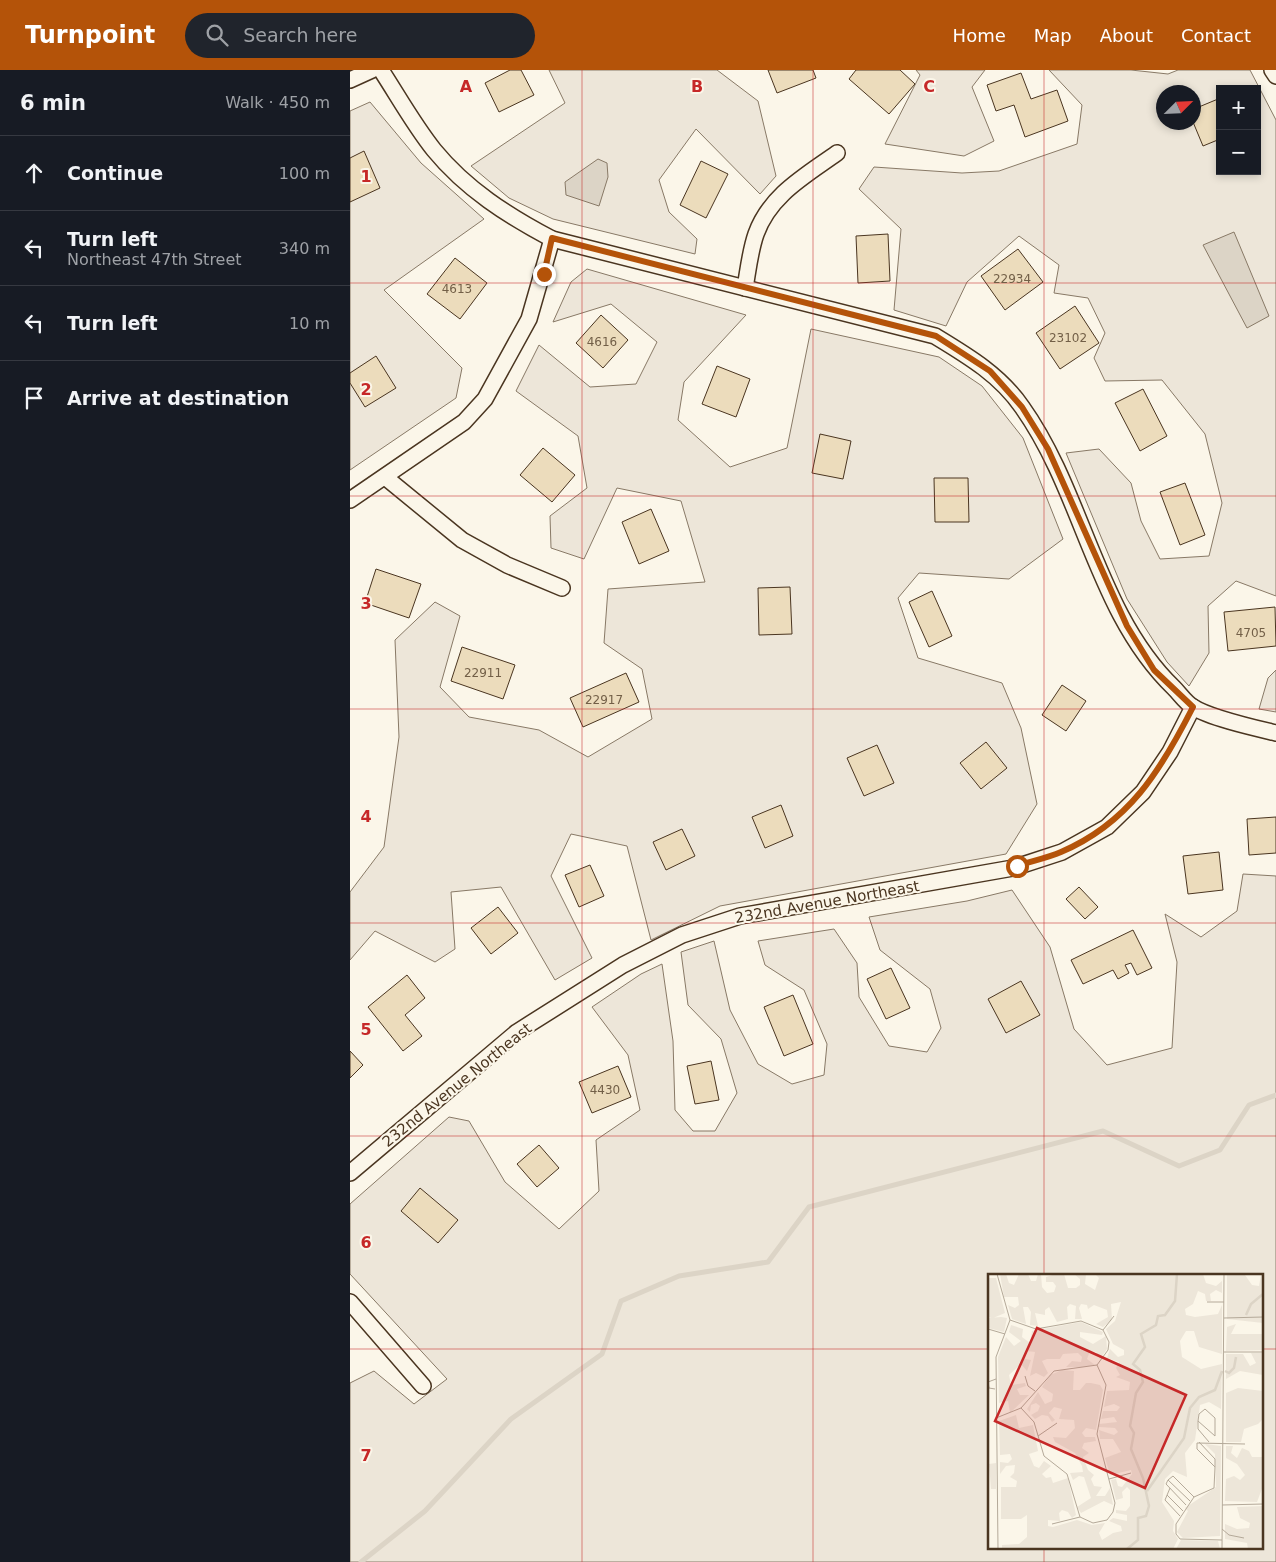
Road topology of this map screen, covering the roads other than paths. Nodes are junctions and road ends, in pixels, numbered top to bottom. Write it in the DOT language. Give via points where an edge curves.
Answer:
graph roads {
  1 [pos="372,70"];
  2 [pos="381,70"];
  3 [pos="1272,70"];
  4 [pos="1276,76"];
  5 [pos="350,80"];
  6 [pos="838,153"];
  7 [pos="552,238"];
  8 [pos="745,288"];
  9 [pos="386,477"];
  10 [pos="350,500"];
  11 [pos="562,588"];
  12 [pos="1193,707"];
  13 [pos="1276,733"];
  14 [pos="350,1173"];
  15 [pos="350,1302"];
  16 [pos="424,1386"];
  1 -- 5 [label="street"];
  2 -- 7 [label="street" via="434,150 468,184 515,220"];
  3 -- 4 [label="street"];
  6 -- 8 [label="street" via="786,189 767,210 755,235"];
  7 -- 8 [label="street"];
  7 -- 9 [label="street" via="529,319 485,399 464,422"];
  8 -- 12 [label="street" via="936,336 990,371 1022,407 1048,449 1127,626 1154,670"];
  9 -- 10 [label="street"];
  9 -- 11 [label="street" via="462,540 507,565"];
  12 -- 13 [label="street" via="1248,727"];
  12 -- 14 [label="street, 232nd Avenue Northeast" via="1170,752 1143,792 1107,827 1062,852 1013,868 740,916 682,935 624,965 517,1032"];
  15 -- 16 [label="street"];
}
